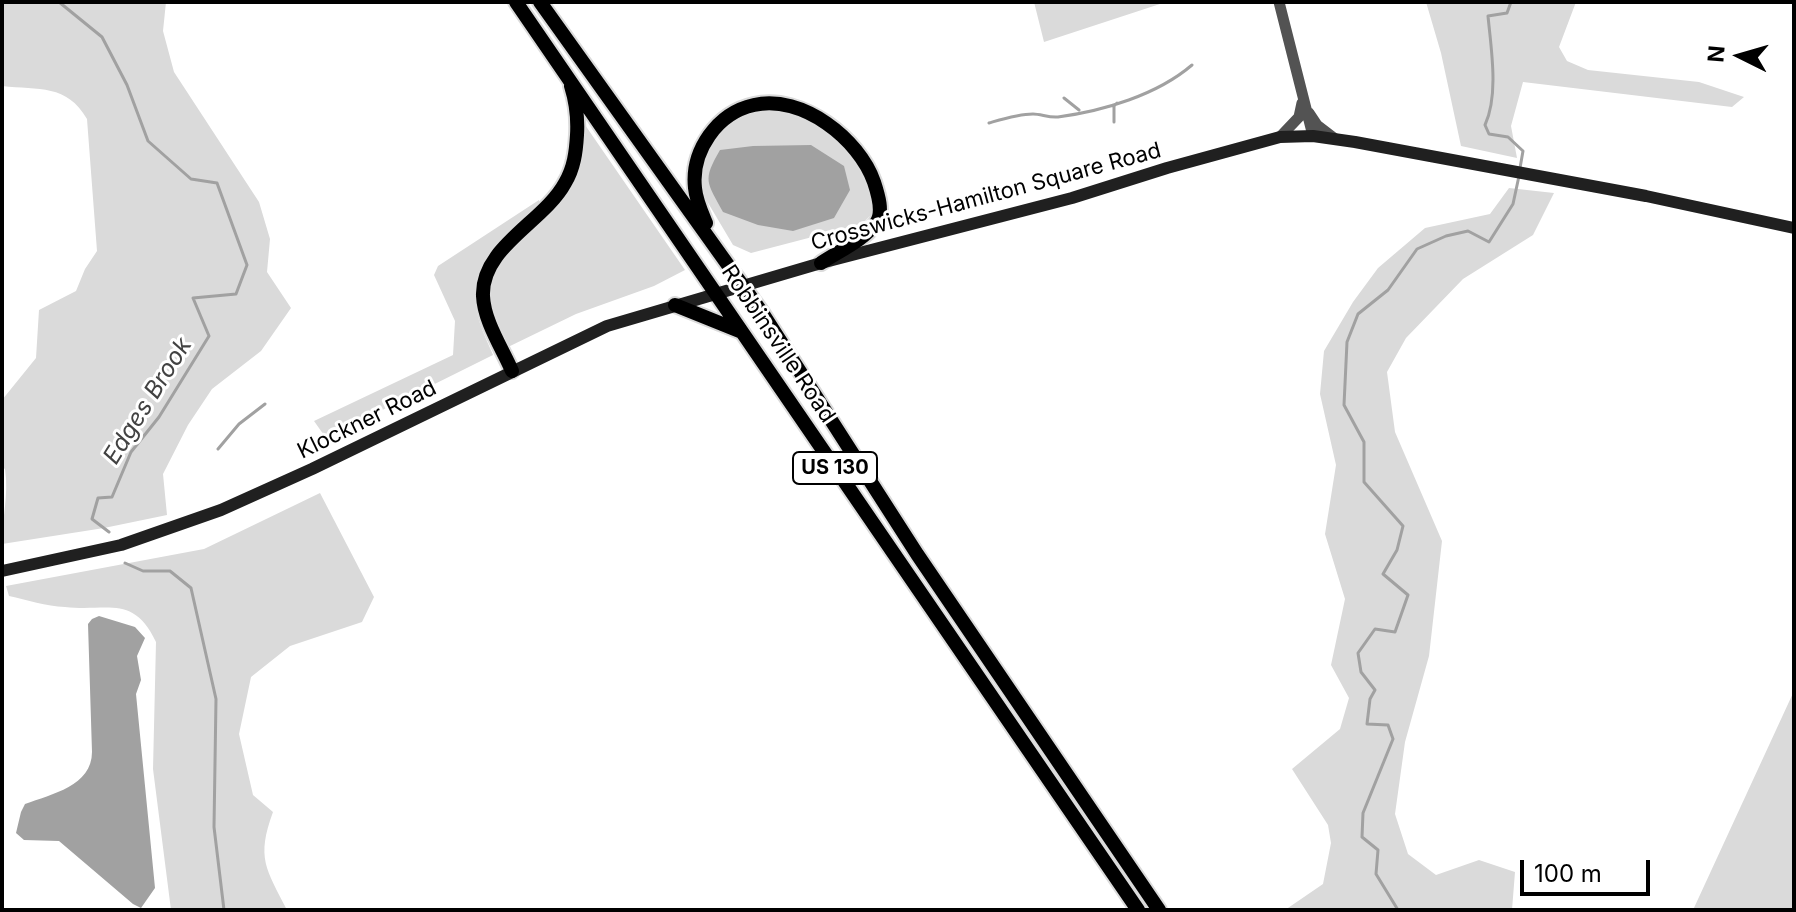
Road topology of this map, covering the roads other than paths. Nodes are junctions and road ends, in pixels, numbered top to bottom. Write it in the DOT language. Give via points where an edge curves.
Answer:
graph roads {
  1 [pos="516,2"];
  2 [pos="540,2"];
  3 [pos="1279,2"];
  4 [pos="565,71"];
  5 [pos="1301,91"];
  6 [pos="1307,109"];
  7 [pos="1313,136"];
  8 [pos="1280,137"];
  9 [pos="1334,138"];
  10 [pos="1794,228"];
  11 [pos="715,245"];
  12 [pos="821,263"];
  13 [pos="743,286"];
  14 [pos="717,293"];
  15 [pos="675,305"];
  16 [pos="743,332"];
  17 [pos="512,371"];
  18 [pos="2,571"];
  19 [pos="955,642"];
  20 [pos="1010,690"];
  21 [pos="1138,910"];
  22 [pos="1159,910"];
  1 -- 4 [label="highway, Robbinsville Road / US 130"];
  2 -- 11 [label="highway, Robbinsville Road / US 130"];
  3 -- 5 [label="street"];
  4 -- 14 [label="highway, Robbinsville Road / US 130"];
  4 -- 17 [label="highway" via="577,122 576,157 550,204 500,253 483,294"];
  5 -- 6 [label="street"];
  5 -- 8 [label="street" via="1299,117"];
  6 -- 7 [label="street"];
  6 -- 9 [label="street"];
  7 -- 8 [label="main road, Crosswicks-Hamilton Square Road"];
  7 -- 9 [label="main road"];
  8 -- 12 [label="main road, Crosswicks-Hamilton Square Road"];
  9 -- 10 [label="main road"];
  11 -- 12 [label="highway" via="695,189 697,157 722,120 755,104 773,105 818,118 851,143 878,195 877,222"];
  11 -- 13 [label="highway, Robbinsville Road / US 130"];
  12 -- 13 [label="main road, Crosswicks-Hamilton Square Road"];
  13 -- 14 [label="main road, Klockner Road"];
  13 -- 20 [label="highway, Robbinsville Road / US 130"];
  14 -- 15 [label="main road, Klockner Road"];
  14 -- 16 [label="highway, Robbinsville Road / US 130"];
  15 -- 16 [label="highway"];
  15 -- 17 [label="main road, Klockner Road" via="607,326"];
  16 -- 19 [label="highway, Robbinsville Road / US 130"];
  17 -- 18 [label="main road, Klockner Road" via="221,510 121,545"];
  19 -- 20 [label="highway" via="971,647"];
  19 -- 21 [label="highway, Robbinsville Road / US 130"];
  20 -- 22 [label="highway, Robbinsville Road / US 130"];
}
